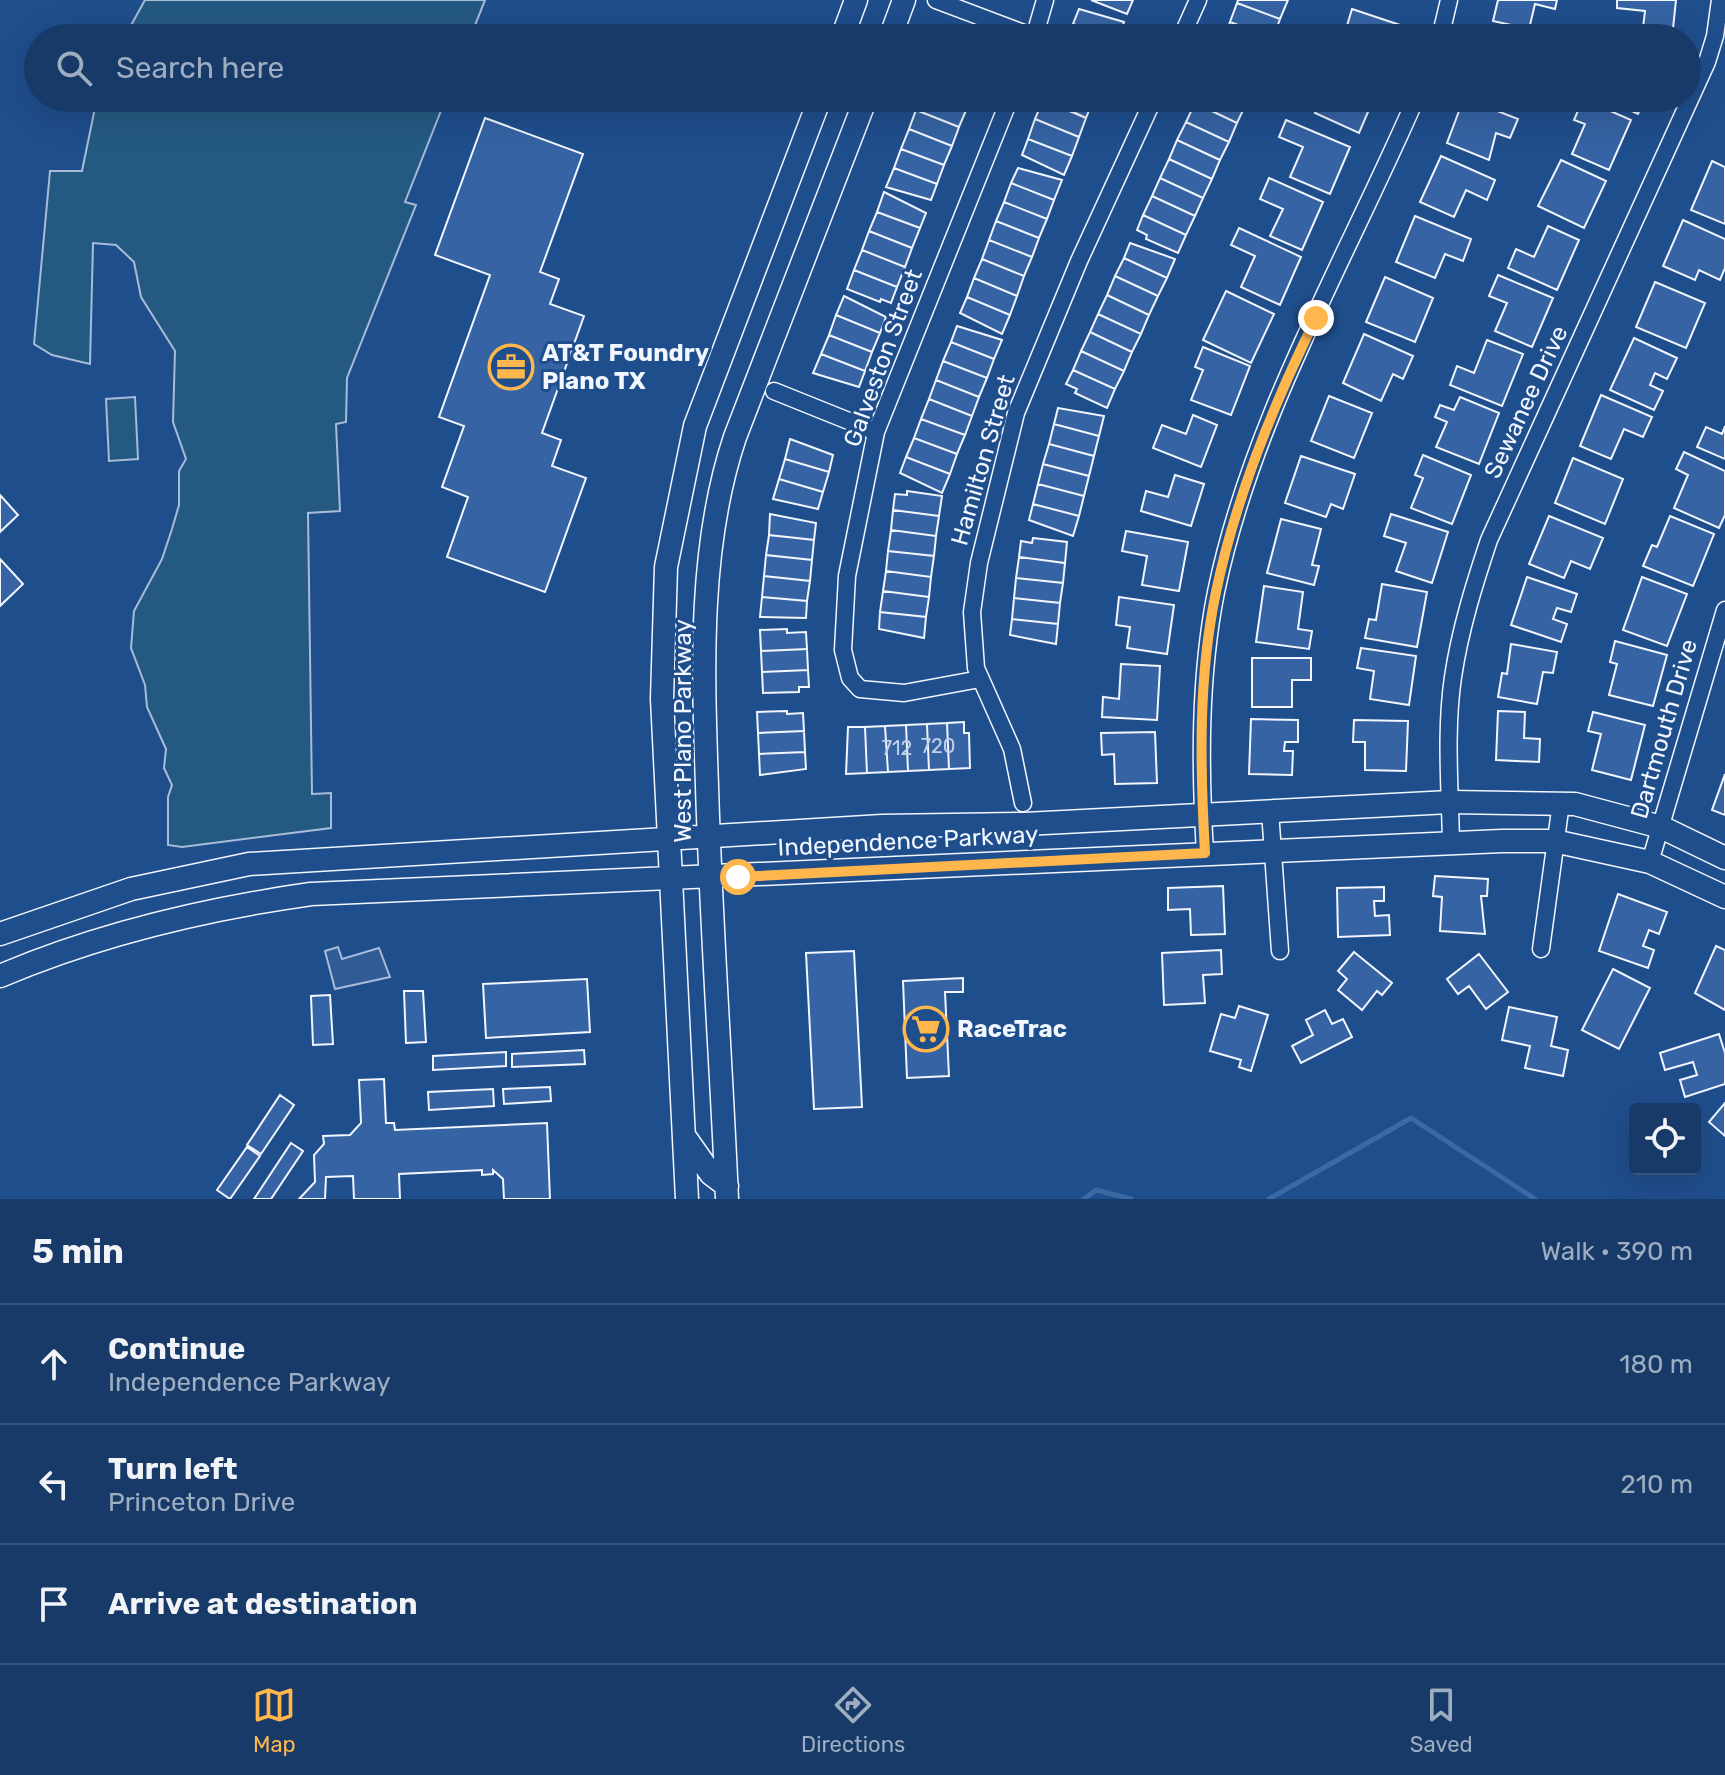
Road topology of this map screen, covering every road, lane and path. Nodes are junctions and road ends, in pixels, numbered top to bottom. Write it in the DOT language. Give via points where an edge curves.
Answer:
graph roads {
  1 [pos="856,0"];
  2 [pos="904,0"];
  3 [pos="936,0"];
  4 [pos="1045,0"];
  5 [pos="1198,0"];
  6 [pos="1449,0"];
  7 [pos="1720,0"];
  8 [pos="847,24"];
  9 [pos="895,24"];
  10 [pos="998,24"];
  11 [pos="1038,24"];
  12 [pos="1187,24"];
  13 [pos="1443,24"];
  14 [pos="1701,75"];
  15 [pos="815,112"];
  16 [pos="861,112"];
  17 [pos="1004,112"];
  18 [pos="1148,112"];
  19 [pos="1409,112"];
  20 [pos="1684,112"];
  21 [pos="774,391"];
  22 [pos="876,432"];
  23 [pos="1725,610"];
  24 [pos="980,679"];
  25 [pos="1450,802"];
  26 [pos="1023,803"];
  27 [pos="1561,803"];
  28 [pos="1270,811"];
  29 [pos="1203,816"];
  30 [pos="1661,827"];
  31 [pos="709,836"];
  32 [pos="668,838"];
  33 [pos="1554,841"];
  34 [pos="1451,843"];
  35 [pos="1273,851"];
  36 [pos="1205,853"];
  37 [pos="1725,858"];
  38 [pos="1650,862"];
  39 [pos="710,878"];
  40 [pos="669,879"];
  41 [pos="1725,897"];
  42 [pos="0,934"];
  43 [pos="1541,949"];
  44 [pos="1280,951"];
  45 [pos="0,976"];
  46 [pos="684,1136"];
  47 [pos="727,1192"];
  48 [pos="687,1193"];
  49 [pos="706,1199"];
  1 -- 8 [label="main road"];
  2 -- 9 [label="main road"];
  3 -- 10 [label="street"];
  4 -- 11 [label="street"];
  5 -- 12 [label="street"];
  6 -- 13 [label="street"];
  7 -- 14 [label="street, Sewanee Drive"];
  15 -- 32 [label="main road, West Plano Parkway" via="695,426 674,519 661,650"];
  16 -- 31 [label="main road, West Plano Parkway" via="725,467 714,530 704,683"];
  17 -- 22 [label="street, Galveston Street"];
  18 -- 24 [label="street, Hamilton Street" via="1016,413 975,587 972,650"];
  19 -- 29 [label="street" via="1285,380 1239,500 1209,636 1201,741"];
  20 -- 25 [label="street, Sewanee Drive" via="1489,540 1467,607 1453,677"];
  21 -- 22 [label="street"];
  22 -- 24 [label="street, Galveston Street" via="847,576 843,650 850,678 860,689 904,693"];
  23 -- 30 [label="street, Dartmouth Drive"];
  24 -- 26 [label="street, Hamilton Street" via="1012,749"];
  25 -- 27 [label="main road, Independence Parkway"];
  25 -- 28 [label="main road, Independence Parkway"];
  25 -- 34 [label="street, Sewanee Drive"];
  27 -- 30 [label="main road, Independence Parkway"];
  27 -- 33 [label="street"];
  28 -- 29 [label="main road, Independence Parkway"];
  28 -- 35 [label="street"];
  29 -- 31 [label="main road, Independence Parkway"];
  29 -- 36 [label="street"];
  30 -- 37 [label="main road, Independence Parkway"];
  30 -- 38 [label="street, Dartmouth Drive"];
  31 -- 32 [label="main road, Independence Parkway"];
  31 -- 39 [label="main road, West Plano Parkway"];
  32 -- 40 [label="main road, West Plano Parkway"];
  32 -- 42 [label="main road, Independence Parkway" via="249,864 131,889"];
  33 -- 34 [label="main road, Independence Parkway"];
  33 -- 38 [label="main road, Independence Parkway"];
  33 -- 43 [label="street"];
  34 -- 35 [label="main road, Independence Parkway"];
  35 -- 36 [label="main road, Independence Parkway"];
  35 -- 44 [label="street"];
  36 -- 39 [label="main road, Independence Parkway"];
  38 -- 41 [label="main road, Independence Parkway"];
  39 -- 40 [label="main road, Independence Parkway"];
  39 -- 47 [label="main road, West Plano Parkway"];
  40 -- 45 [label="main road, Independence Parkway" via="311,894 103,938"];
  40 -- 46 [label="main road, West Plano Parkway"];
  46 -- 47 [label="main road"];
  46 -- 48 [label="main road, West Plano Parkway"];
  48 -- 49 [label="main road"];
}
